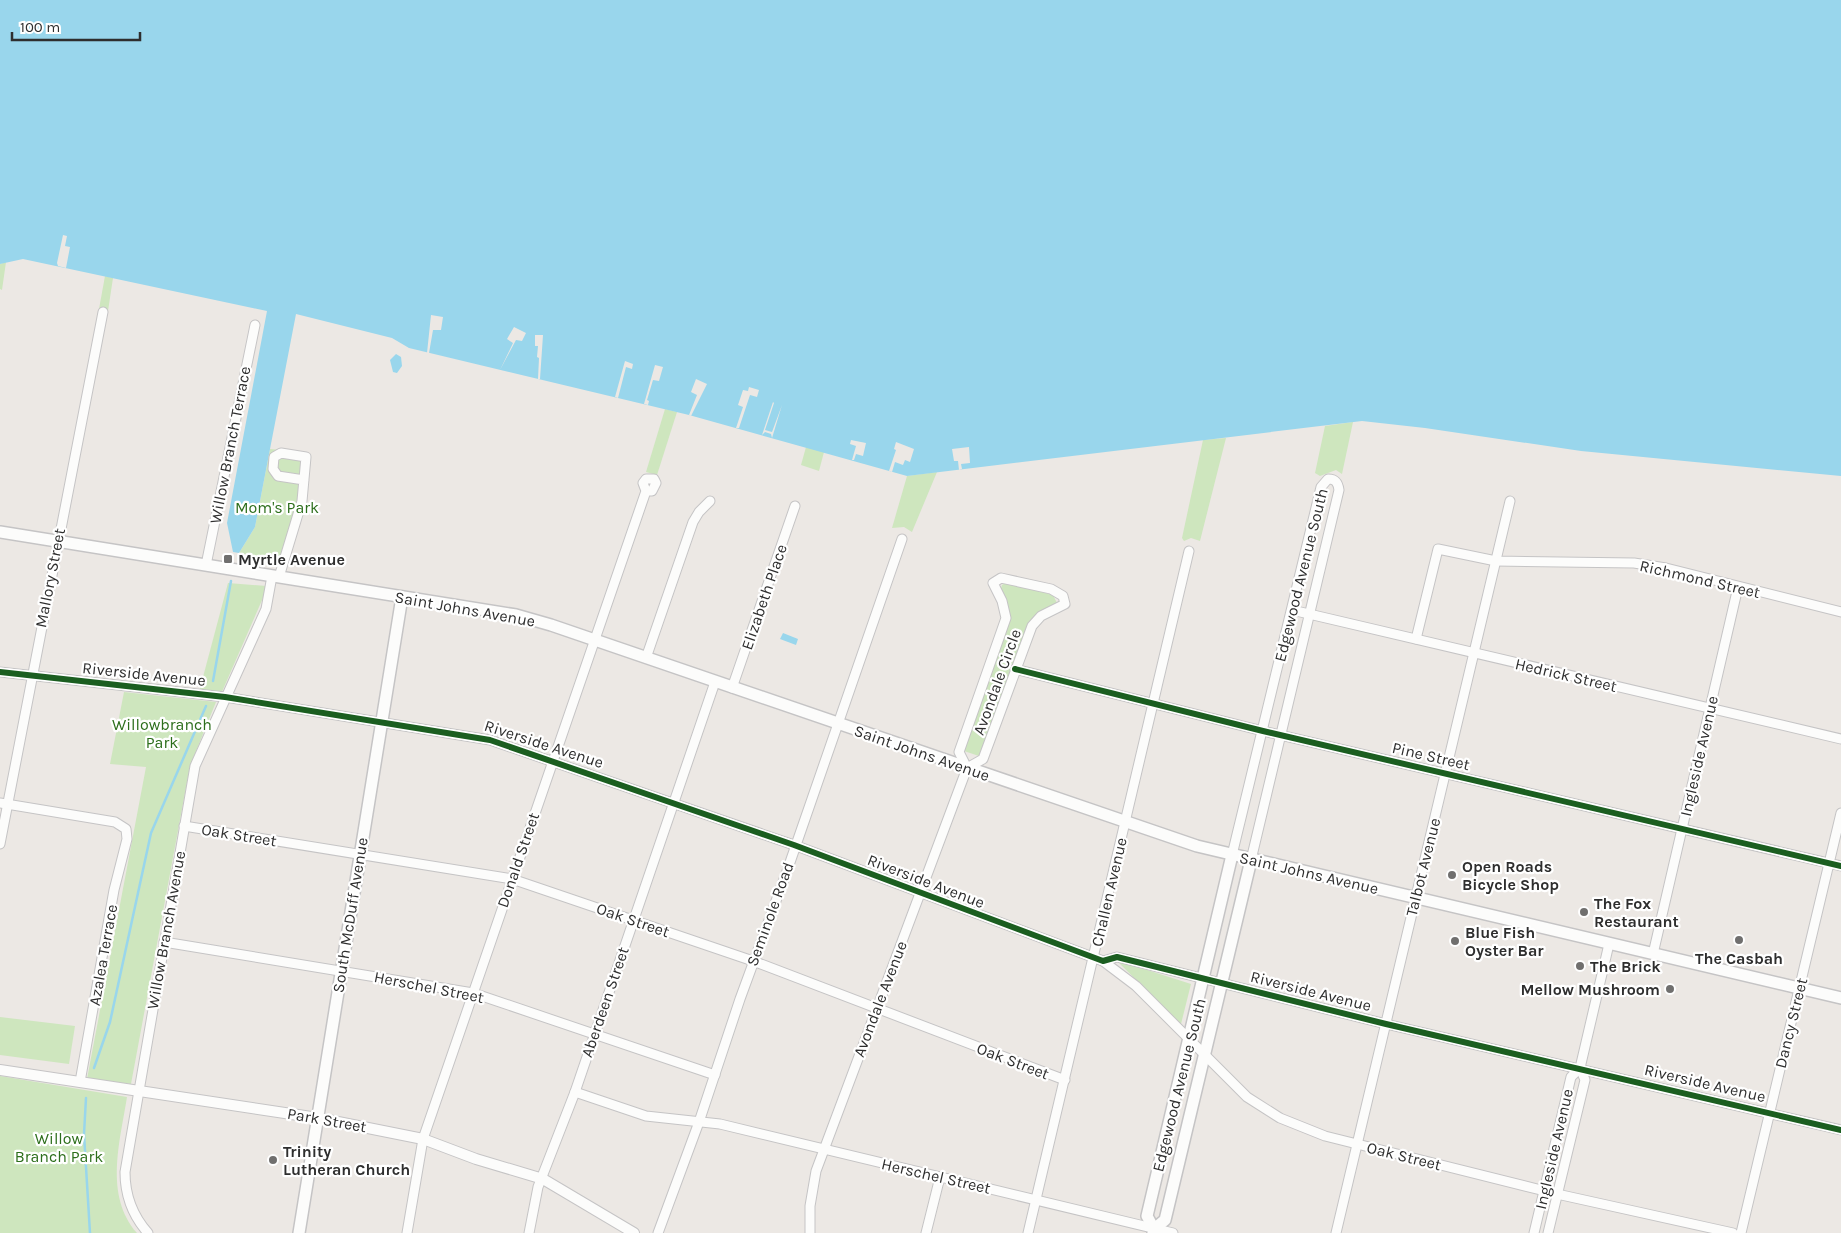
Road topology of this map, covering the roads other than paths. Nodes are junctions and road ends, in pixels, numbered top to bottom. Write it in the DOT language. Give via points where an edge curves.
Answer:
graph roads {
  1 [pos="103,312"];
  2 [pos="255,325"];
  3 [pos="304,480"];
  4 [pos="646,491"];
  5 [pos="710,501"];
  6 [pos="1510,501"];
  7 [pos="795,506"];
  8 [pos="0,532"];
  9 [pos="902,539"];
  10 [pos="57,542"];
  11 [pos="1189,551"];
  12 [pos="1496,561"];
  13 [pos="206,565"];
  14 [pos="276,576"];
  15 [pos="1738,587"];
  16 [pos="402,597"];
  17 [pos="1292,610"];
  18 [pos="1841,612"];
  19 [pos="1310,614"];
  20 [pos="1416,639"];
  21 [pos="594,640"];
  22 [pos="1475,653"];
  23 [pos="646,658"];
  24 [pos="1015,669"];
  25 [pos="0,672"];
  26 [pos="31,676"];
  27 [pos="715,682"];
  28 [pos="732,688"];
  29 [pos="225,697"];
  30 [pos="1153,703"];
  31 [pos="1711,708"];
  32 [pos="381,722"];
  33 [pos="836,724"];
  34 [pos="1263,731"];
  35 [pos="1282,735"];
  36 [pos="1841,739"];
  37 [pos="552,760"];
  38 [pos="967,768"];
  39 [pos="1446,774"];
  40 [pos="673,801"];
  41 [pos="4,804"];
  42 [pos="1841,813"];
  43 [pos="1125,822"];
  44 [pos="184,826"];
  45 [pos="1682,829"];
  46 [pos="0,844"];
  47 [pos="794,845"];
  48 [pos="360,853"];
  49 [pos="1232,855"];
  50 [pos="1251,860"];
  51 [pos="1829,864"];
  52 [pos="1841,866"];
  53 [pos="512,879"];
  54 [pos="920,893"];
  55 [pos="1416,899"];
  56 [pos="632,919"];
  57 [pos="164,942"];
  58 [pos="1609,944"];
  59 [pos="1652,954"];
  60 [pos="1093,958"];
  61 [pos="753,961"];
  62 [pos="1104,961"];
  63 [pos="340,971"];
  64 [pos="1204,980"];
  65 [pos="1221,983"];
  66 [pos="1800,989"];
  67 [pos="473,992"];
  68 [pos="1841,998"];
  69 [pos="876,1008"];
  70 [pos="1386,1024"];
  71 [pos="594,1034"];
  72 [pos="1189,1040"];
  73 [pos="1205,1056"];
  74 [pos="1580,1068"];
  75 [pos="0,1070"];
  76 [pos="715,1075"];
  77 [pos="1065,1080"];
  78 [pos="80,1082"];
  79 [pos="138,1090"];
  80 [pos="575,1092"];
  81 [pos="1770,1112"];
  82 [pos="318,1118"];
  83 [pos="699,1122"];
  84 [pos="1841,1130"];
  85 [pos="423,1139"];
  86 [pos="1357,1144"];
  87 [pos="824,1150"];
  88 [pos="940,1177"];
  89 [pos="543,1179"];
  90 [pos="1544,1190"];
  91 [pos="1557,1194"];
  92 [pos="1036,1200"];
  93 [pos="1154,1231"];
  94 [pos="148,1233"];
  95 [pos="299,1233"];
  96 [pos="407,1233"];
  97 [pos="530,1233"];
  98 [pos="634,1233"];
  99 [pos="658,1233"];
  100 [pos="810,1233"];
  101 [pos="926,1233"];
  102 [pos="1028,1233"];
  103 [pos="1173,1233"];
  104 [pos="1336,1233"];
  105 [pos="1534,1233"];
  106 [pos="1548,1233"];
  107 [pos="1733,1233"];
  108 [pos="1742,1233"];
  1 -- 10 [label="street, Mallory Street"];
  2 -- 13 [label="street, Willow Branch Terrace"];
  3 -- 14 [label="street, Willow Branch Avenue" via="302,501"];
  4 -- 21 [label="street, Donald Street"];
  5 -- 23 [label="street" via="693,522"];
  6 -- 12 [label="street, Talbot Avenue"];
  7 -- 28 [label="street, Elizabeth Place"];
  8 -- 10 [label="main road, Saint Johns Avenue"];
  9 -- 33 [label="street, Seminole Road"];
  10 -- 13 [label="main road, Saint Johns Avenue"];
  10 -- 26 [label="street, Mallory Street"];
  11 -- 30 [label="street, Challen Avenue"];
  12 -- 15 [label="street, Richmond Street" via="1634,563"];
  12 -- 20 [label="street, Richmond Street" via="1438,549"];
  12 -- 22 [label="street, Talbot Avenue"];
  13 -- 14 [label="main road, Saint Johns Avenue"];
  14 -- 16 [label="main road, Saint Johns Avenue"];
  14 -- 29 [label="street, Willow Branch Avenue" via="266,609"];
  15 -- 18 [label="street, Richmond Street"];
  15 -- 31 [label="street, Ingleside Avenue"];
  16 -- 21 [label="main road, Saint Johns Avenue" via="516,615"];
  16 -- 32 [label="main road, South McDuff Avenue"];
  17 -- 19 [label="street, Hedrick Street"];
  17 -- 19 [label="street, Edgewood Avenue South" via="1321,487 1328,479 1333,479 1339,490"];
  17 -- 34 [label="street, Edgewood Avenue South"];
  19 -- 20 [label="street, Hedrick Street"];
  19 -- 35 [label="street, Edgewood Avenue South"];
  20 -- 22 [label="street, Hedrick Street"];
  21 -- 23 [label="main road, Saint Johns Avenue"];
  21 -- 37 [label="street, Donald Street"];
  22 -- 31 [label="street, Hedrick Street"];
  22 -- 39 [label="street, Talbot Avenue"];
  23 -- 27 [label="main road, Saint Johns Avenue"];
  24 -- 30 [label="street, Pine Street"];
  24 -- 38 [label="street, Avondale Circle" via="983,760"];
  24 -- 38 [label="street, Avondale Circle" via="1032,626 1041,616 1065,604 1063,596 1051,589 1001,578 993,583 1006,618 959,752"];
  25 -- 26 [label="street, Riverside Avenue"];
  26 -- 29 [label="street, Riverside Avenue"];
  26 -- 41 [label="street, Mallory Street"];
  27 -- 28 [label="main road, Saint Johns Avenue"];
  27 -- 40 [label="street, Aberdeen Street"];
  28 -- 33 [label="main road, Saint Johns Avenue"];
  29 -- 32 [label="street, Riverside Avenue"];
  29 -- 44 [label="street, Willow Branch Avenue" via="195,766"];
  30 -- 34 [label="street, Pine Street"];
  30 -- 43 [label="street, Challen Avenue"];
  31 -- 36 [label="street, Hedrick Street"];
  31 -- 45 [label="street, Ingleside Avenue"];
  32 -- 37 [label="street, Riverside Avenue" via="490,740"];
  32 -- 48 [label="main road, South McDuff Avenue"];
  33 -- 38 [label="main road, Saint Johns Avenue"];
  33 -- 47 [label="street, Seminole Road"];
  34 -- 35 [label="street, Pine Street"];
  34 -- 49 [label="street, Edgewood Avenue South"];
  35 -- 39 [label="street, Pine Street"];
  35 -- 50 [label="street, Edgewood Avenue South"];
  37 -- 40 [label="street, Riverside Avenue"];
  37 -- 53 [label="street, Donald Street"];
  38 -- 43 [label="main road, Saint Johns Avenue"];
  38 -- 54 [label="street, Avondale Avenue"];
  39 -- 45 [label="street, Pine Street"];
  39 -- 55 [label="street, Talbot Avenue"];
  40 -- 47 [label="street, Riverside Avenue"];
  40 -- 56 [label="street, Aberdeen Street"];
  41 -- 46 [label="street, Mallory Street"];
  41 -- 78 [label="street, Azalea Terrace" via="115,822 126,828 127,839 114,890"];
  42 -- 51 [label="street, Dancy Street"];
  43 -- 49 [label="main road, Saint Johns Avenue"];
  43 -- 60 [label="street, Challen Avenue"];
  44 -- 48 [label="street, Oak Street"];
  44 -- 57 [label="street, Willow Branch Avenue"];
  45 -- 51 [label="street, Pine Street"];
  45 -- 59 [label="street, Ingleside Avenue"];
  47 -- 54 [label="street, Riverside Avenue"];
  47 -- 61 [label="street, Seminole Road"];
  48 -- 53 [label="street, Oak Street"];
  48 -- 63 [label="main road, South McDuff Avenue"];
  49 -- 50 [label="main road, Saint Johns Avenue"];
  49 -- 64 [label="main road, Edgewood Avenue South"];
  50 -- 55 [label="main road, Saint Johns Avenue"];
  50 -- 65 [label="main road, Edgewood Avenue South"];
  51 -- 52 [label="street, Pine Street"];
  51 -- 66 [label="street, Dancy Street"];
  53 -- 56 [label="street, Oak Street"];
  53 -- 67 [label="street, Donald Street"];
  54 -- 60 [label="street, Riverside Avenue"];
  54 -- 69 [label="street, Avondale Avenue"];
  55 -- 58 [label="main road, Saint Johns Avenue"];
  55 -- 70 [label="street, Talbot Avenue"];
  56 -- 61 [label="street, Oak Street"];
  56 -- 71 [label="street, Aberdeen Street"];
  57 -- 63 [label="street, Herschel Street"];
  57 -- 79 [label="street, Willow Branch Avenue"];
  58 -- 59 [label="main road, Saint Johns Avenue"];
  58 -- 74 [label="street, Ingleside Avenue"];
  59 -- 66 [label="main road, Saint Johns Avenue"];
  60 -- 62 [label="street, Riverside Avenue"];
  60 -- 77 [label="street, Challen Avenue"];
  61 -- 69 [label="street, Oak Street"];
  61 -- 76 [label="street, Seminole Road"];
  62 -- 64 [label="street, Riverside Avenue" via="1117,957"];
  62 -- 72 [label="street, Oak Street" via="1136,986"];
  63 -- 67 [label="street, Herschel Street"];
  63 -- 82 [label="main road, South McDuff Avenue"];
  64 -- 65 [label="street, Riverside Avenue"];
  64 -- 72 [label="main road, Edgewood Avenue South"];
  65 -- 70 [label="street, Riverside Avenue"];
  65 -- 73 [label="main road, Edgewood Avenue South"];
  66 -- 68 [label="main road, Saint Johns Avenue"];
  66 -- 81 [label="street, Dancy Street"];
  67 -- 71 [label="street, Herschel Street"];
  67 -- 85 [label="street, Donald Street"];
  69 -- 77 [label="street, Oak Street"];
  69 -- 87 [label="street, Avondale Avenue"];
  70 -- 74 [label="street, Riverside Avenue"];
  70 -- 86 [label="street, Talbot Avenue"];
  71 -- 76 [label="street, Herschel Street"];
  71 -- 80 [label="street, Aberdeen Street"];
  72 -- 73 [label="street, Oak Street"];
  72 -- 93 [label="main road, Edgewood Avenue South" via="1147,1216"];
  73 -- 86 [label="street, Oak Street" via="1247,1097 1280,1118 1325,1136"];
  73 -- 93 [label="main road, Edgewood Avenue South" via="1165,1220"];
  74 -- 81 [label="street, Riverside Avenue"];
  74 -- 90 [label="street, Ingleside Avenue" via="1571,1077"];
  74 -- 91 [label="street, Ingleside Avenue" via="1585,1080"];
  75 -- 78 [label="street, Park Street"];
  76 -- 83 [label="street, Seminole Road"];
  77 -- 92 [label="street, Challen Avenue"];
  78 -- 79 [label="street, Park Street"];
  79 -- 82 [label="street, Park Street"];
  79 -- 94 [label="street, Willow Branch Avenue" via="125,1184 134,1215"];
  80 -- 83 [label="street, Herschel Street" via="646,1116"];
  80 -- 89 [label="street, Aberdeen Street"];
  81 -- 84 [label="street, Riverside Avenue"];
  81 -- 108 [label="street, Dancy Street"];
  82 -- 85 [label="street, Park Street"];
  82 -- 95 [label="main road, South McDuff Avenue"];
  83 -- 87 [label="street, Herschel Street" via="720,1124"];
  83 -- 99 [label="street, Seminole Road"];
  85 -- 89 [label="street, Park Street"];
  85 -- 96 [label="street, Donald Street"];
  86 -- 90 [label="street, Oak Street"];
  86 -- 104 [label="street, Talbot Avenue"];
  87 -- 88 [label="street, Herschel Street"];
  87 -- 100 [label="street, Avondale Avenue" via="813,1187"];
  88 -- 92 [label="street, Herschel Street"];
  88 -- 101 [label="street"];
  89 -- 97 [label="street, Aberdeen Street" via="538,1187"];
  89 -- 98 [label="street, Park Street"];
  90 -- 91 [label="street, Oak Street"];
  90 -- 105 [label="street, Ingleside Avenue"];
  91 -- 106 [label="street, Ingleside Avenue"];
  91 -- 107 [label="street, Oak Street"];
  92 -- 93 [label="street, Herschel Street"];
  92 -- 102 [label="street, Challen Avenue"];
  93 -- 103 [label="street, Herschel Street"];
}
